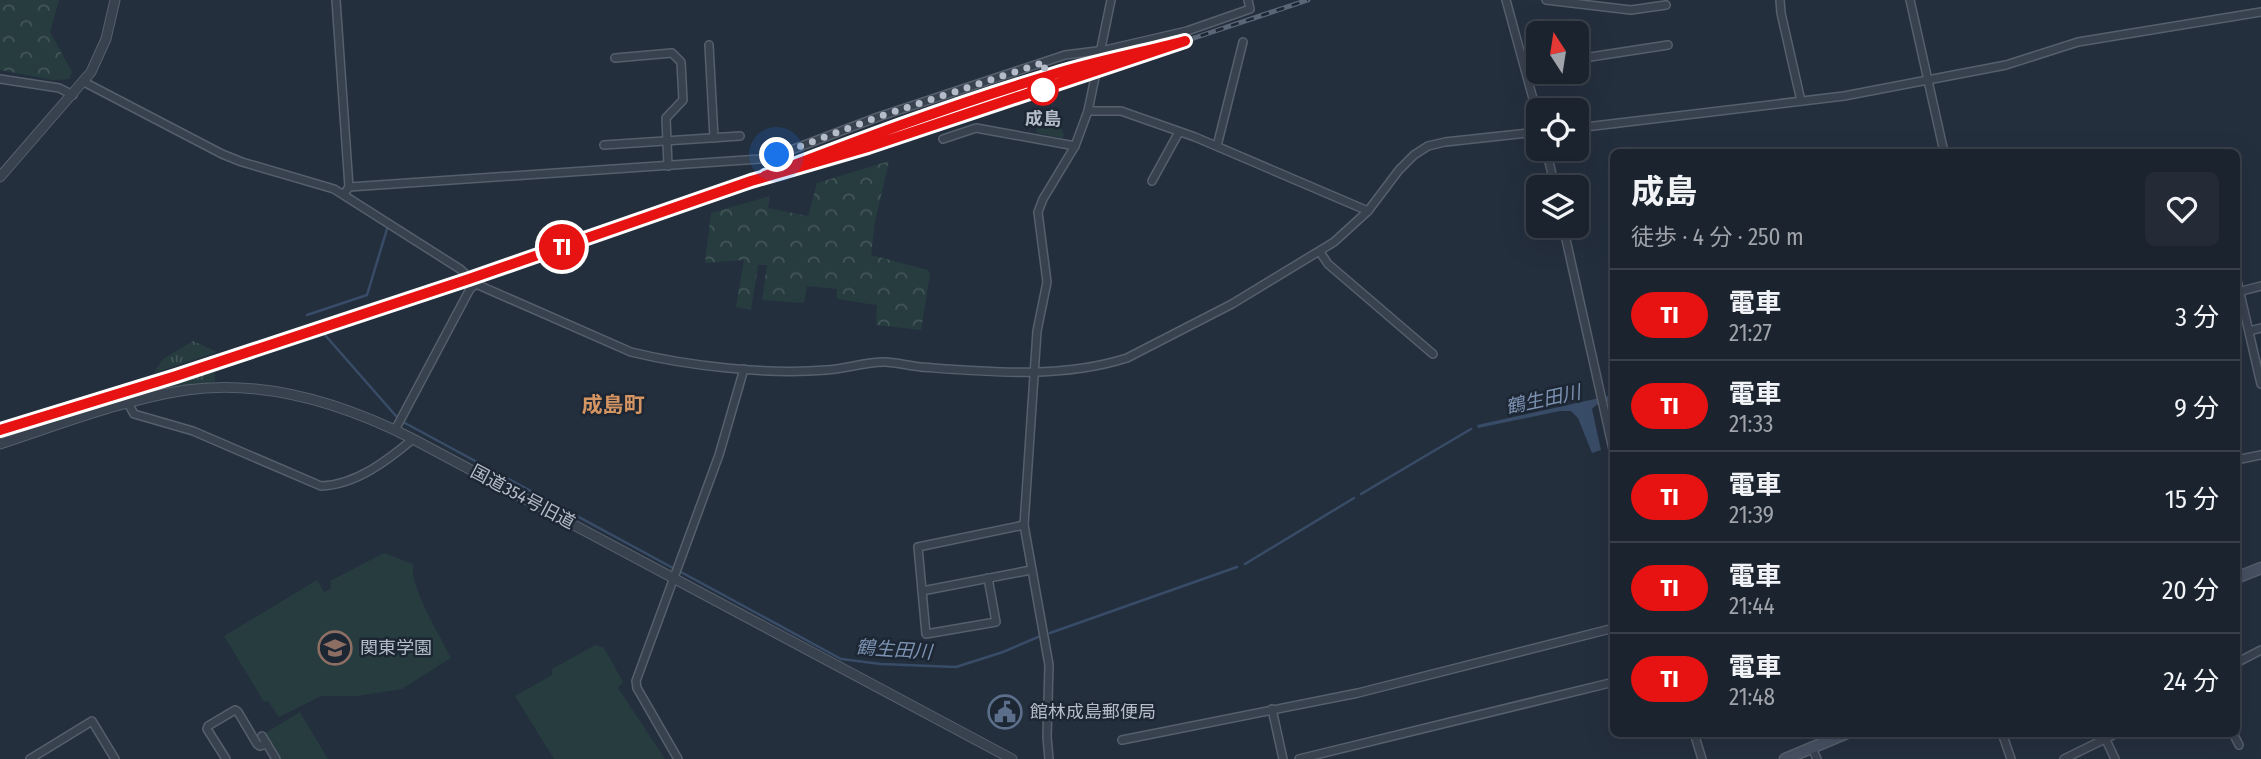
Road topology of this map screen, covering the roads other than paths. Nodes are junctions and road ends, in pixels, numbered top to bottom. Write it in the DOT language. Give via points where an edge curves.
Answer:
graph roads {
  1 [pos="115,0"];
  2 [pos="335,0"];
  3 [pos="1111,0"];
  4 [pos="1248,0"];
  5 [pos="1546,0"];
  6 [pos="1780,0"];
  7 [pos="1910,0"];
  8 [pos="1509,1"];
  9 [pos="1604,3"];
  10 [pos="1666,5"];
  11 [pos="2261,12"];
  12 [pos="1243,42"];
  13 [pos="709,45"];
  14 [pos="1668,45"];
  15 [pos="1100,49"];
  16 [pos="1589,57"];
  17 [pos="615,58"];
  18 [pos="1525,67"];
  19 [pos="0,79"];
  20 [pos="1928,80"];
  21 [pos="84,82"];
  22 [pos="73,95"];
  23 [pos="1533,98"];
  24 [pos="1801,101"];
  25 [pos="1088,111"];
  26 [pos="1589,127"];
  27 [pos="1179,132"];
  28 [pos="1526,133"];
  29 [pos="740,136"];
  30 [pos="714,138"];
  31 [pos="943,139"];
  32 [pos="667,141"];
  33 [pos="604,145"];
  34 [pos="1075,146"];
  35 [pos="1217,146"];
  36 [pos="1943,149"];
  37 [pos="668,166"];
  38 [pos="0,177"];
  39 [pos="1152,181"];
  40 [pos="346,191"];
  41 [pos="1368,211"];
  42 [pos="1566,238"];
  43 [pos="1320,252"];
  44 [pos="476,284"];
  45 [pos="2261,286"];
  46 [pos="2240,291"];
  47 [pos="2240,299"];
  48 [pos="2261,328"];
  49 [pos="2249,331"];
  50 [pos="1433,354"];
  51 [pos="744,369"];
  52 [pos="2260,372"];
  53 [pos="1033,373"];
  54 [pos="2261,384"];
  55 [pos="128,403"];
  56 [pos="395,430"];
  57 [pos="1610,436"];
  58 [pos="414,439"];
  59 [pos="0,444"];
  60 [pos="2261,455"];
  61 [pos="2240,459"];
  62 [pos="1024,525"];
  63 [pos="2261,568"];
  64 [pos="1031,570"];
  65 [pos="2240,576"];
  66 [pos="674,578"];
  67 [pos="988,578"];
  68 [pos="922,592"];
  69 [pos="1610,629"];
  70 [pos="2261,650"];
  71 [pos="2240,661"];
  72 [pos="1610,683"];
  73 [pos="1272,709"];
  74 [pos="262,736"];
  75 [pos="1695,737"];
  76 [pos="1840,737"];
  77 [pos="2003,737"];
  78 [pos="2111,737"];
  79 [pos="2235,737"];
  80 [pos="1122,740"];
  81 [pos="2106,740"];
  82 [pos="267,744"];
  83 [pos="2239,745"];
  84 [pos="1814,753"];
  85 [pos="30,759"];
  86 [pos="114,759"];
  87 [pos="226,759"];
  88 [pos="276,759"];
  89 [pos="678,759"];
  90 [pos="1012,759"];
  91 [pos="1049,759"];
  92 [pos="1283,759"];
  93 [pos="1299,759"];
  94 [pos="1702,759"];
  95 [pos="1785,759"];
  96 [pos="2011,759"];
  97 [pos="2064,759"];
  98 [pos="2115,759"];
  1 -- 21 [label="street" via="102,49"];
  2 -- 40 [label="street"];
  3 -- 15 [label="street"];
  4 -- 15 [label="street" via="1250,9 1187,31"];
  5 -- 9 [label="street"];
  6 -- 24 [label="street"];
  7 -- 20 [label="street"];
  8 -- 18 [label="street"];
  9 -- 10 [label="street" via="1631,10"];
  11 -- 20 [label="street" via="2078,41 2006,65"];
  12 -- 35 [label="street"];
  13 -- 30 [label="street"];
  14 -- 16 [label="street"];
  15 -- 25 [label="street"];
  15 -- 37 [label="street" via="1004,74 778,155"];
  17 -- 32 [label="street" via="672,53 681,62 683,100 666,118"];
  18 -- 23 [label="street"];
  19 -- 22 [label="street" via="59,88"];
  20 -- 24 [label="street"];
  20 -- 36 [label="street"];
  21 -- 22 [label="street"];
  21 -- 40 [label="street" via="243,162"];
  22 -- 38 [label="street"];
  24 -- 26 [label="street"];
  25 -- 27 [label="street" via="1121,111"];
  25 -- 34 [label="street"];
  27 -- 35 [label="street"];
  27 -- 39 [label="street"];
  28 -- 41 [label="street" via="1428,146 1399,170"];
  29 -- 30 [label="street"];
  30 -- 32 [label="street"];
  31 -- 34 [label="street" via="975,128"];
  32 -- 33 [label="street"];
  32 -- 37 [label="street"];
  34 -- 53 [label="street" via="1038,212 1047,282"];
  35 -- 41 [label="street"];
  37 -- 40 [label="street"];
  40 -- 44 [label="street"];
  41 -- 43 [label="street"];
  42 -- 57 [label="street"];
  43 -- 50 [label="street" via="1328,264"];
  43 -- 53 [label="street" via="1127,358"];
  44 -- 51 [label="street" via="631,352"];
  44 -- 56 [label="street"];
  45 -- 46 [label="street"];
  47 -- 49 [label="street"];
  48 -- 49 [label="street"];
  49 -- 52 [label="street"];
  51 -- 53 [label="street" via="825,370 884,362"];
  51 -- 66 [label="street" via="719,455"];
  52 -- 54 [label="street"];
  53 -- 62 [label="street"];
  55 -- 56 [label="street, 国道354号旧道" via="201,389 260,391 320,400"];
  55 -- 58 [label="street" via="134,414 193,431 321,486 336,486 388,461"];
  55 -- 59 [label="street, 国道354号旧道"];
  56 -- 58 [label="street, 国道354号旧道"];
  58 -- 66 [label="street, 国道354号旧道"];
  60 -- 61 [label="street"];
  62 -- 64 [label="street"];
  62 -- 68 [label="street" via="918,547"];
  63 -- 65 [label="main road"];
  64 -- 67 [label="street"];
  64 -- 91 [label="street" via="1049,665"];
  66 -- 89 [label="street" via="636,681"];
  66 -- 90 [label="street, 国道354号旧道"];
  67 -- 68 [label="street"];
  67 -- 68 [label="street" via="996,622 926,634"];
  69 -- 73 [label="street" via="1358,693"];
  70 -- 71 [label="street"];
  72 -- 93 [label="street"];
  73 -- 80 [label="street"];
  73 -- 92 [label="street"];
  74 -- 82 [label="street"];
  75 -- 94 [label="street"];
  76 -- 84 [label="main road"];
  77 -- 96 [label="street"];
  78 -- 81 [label="street"];
  79 -- 83 [label="street"];
  81 -- 97 [label="street"];
  81 -- 98 [label="street"];
  82 -- 87 [label="street" via="257,744 235,710 208,726"];
  82 -- 88 [label="street"];
  84 -- 95 [label="main road"];
  85 -- 86 [label="street" via="92,721"];
}
